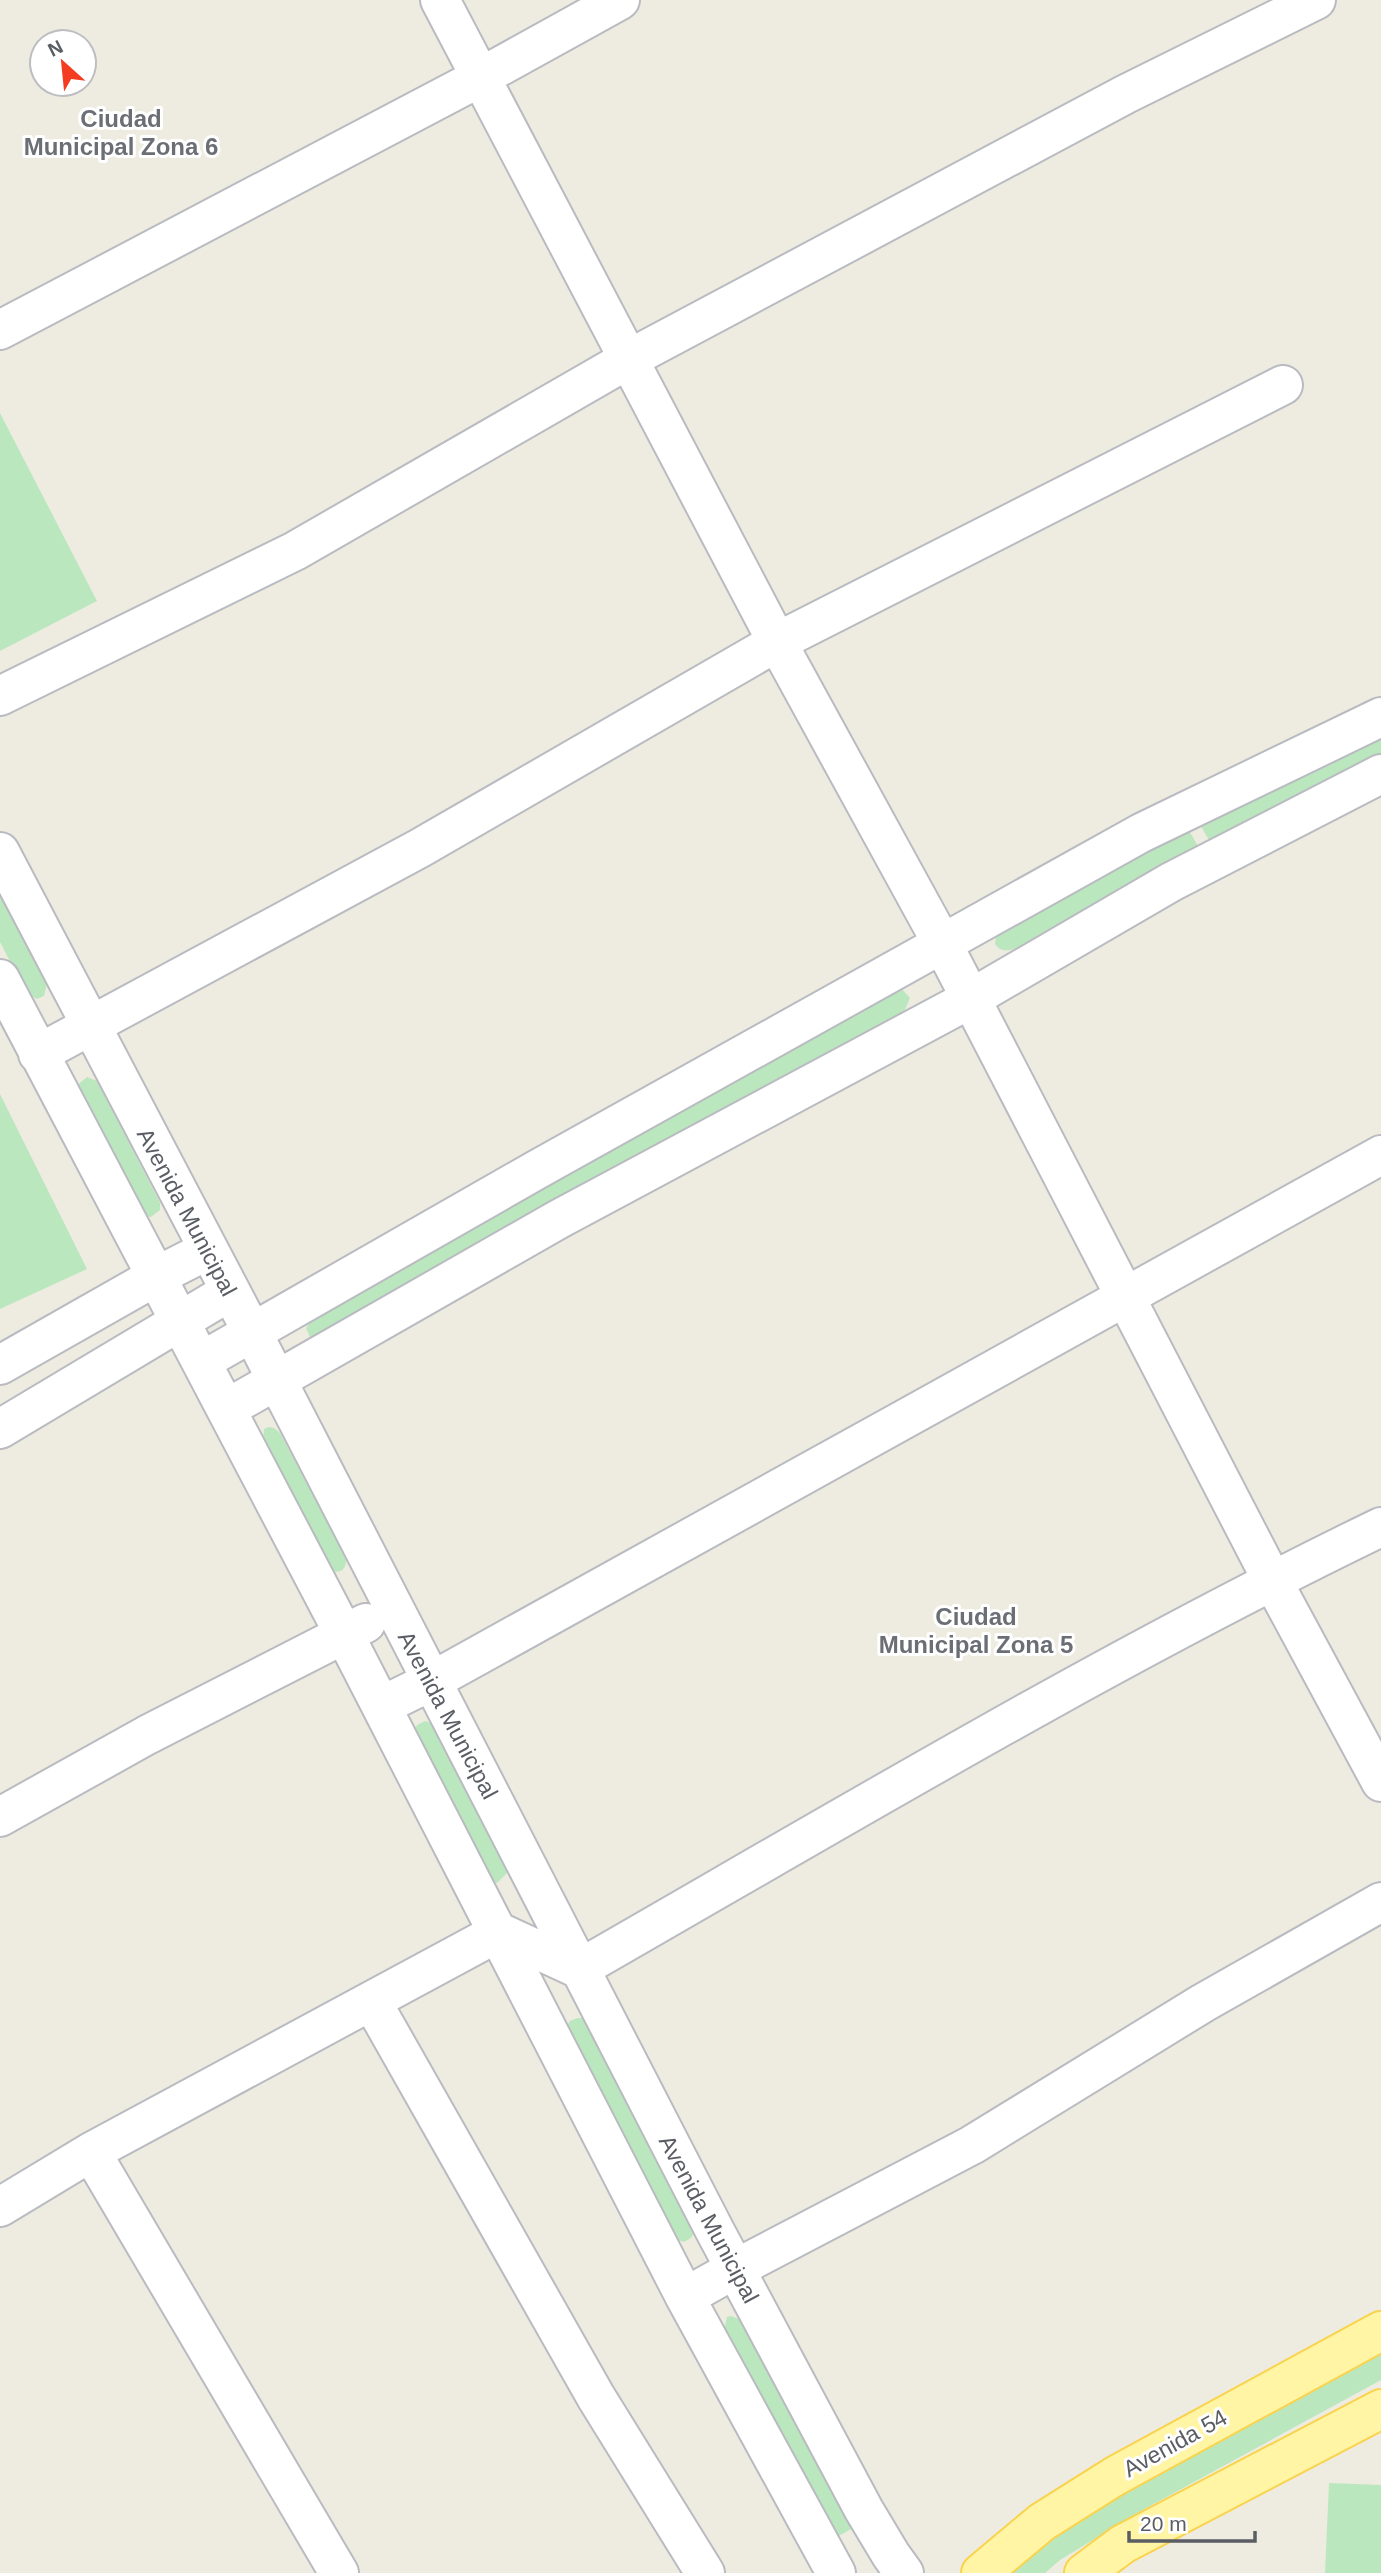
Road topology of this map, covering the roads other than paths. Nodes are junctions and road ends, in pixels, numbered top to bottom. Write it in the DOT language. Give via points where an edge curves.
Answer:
graph roads {
  1 [pos="440,0"];
  2 [pos="620,0"];
  3 [pos="1317,0"];
  4 [pos="479,78"];
  5 [pos="0,330"];
  6 [pos="627,360"];
  7 [pos="1283,385"];
  8 [pos="777,642"];
  9 [pos="0,696"];
  10 [pos="1381,717"];
  11 [pos="1381,774"];
  12 [pos="0,852"];
  13 [pos="943,945"];
  14 [pos="0,979"];
  15 [pos="970,999"];
  16 [pos="90,1027"];
  17 [pos="38,1054"];
  18 [pos="1381,1155"];
  19 [pos="208,1250"];
  20 [pos="155,1277"];
  21 [pos="229,1292"];
  22 [pos="1125,1296"];
  23 [pos="178,1322"];
  24 [pos="252,1332"];
  25 [pos="202,1361"];
  26 [pos="0,1364"];
  27 [pos="276,1381"];
  28 [pos="39,1407"];
  29 [pos="226,1409"];
  30 [pos="0,1429"];
  31 [pos="1381,1527"];
  32 [pos="1272,1580"];
  33 [pos="392,1608"];
  34 [pos="345,1634"];
  35 [pos="432,1681"];
  36 [pos="381,1706"];
  37 [pos="1381,1782"];
  38 [pos="0,1817"];
  39 [pos="1381,1902"];
  40 [pos="499,1932"];
  41 [pos="579,1969"];
  42 [pos="372,2001"];
  43 [pos="91,2152"];
  44 [pos="0,2207"];
  45 [pos="735,2269"];
  46 [pos="685,2297"];
  47 [pos="1381,2331"];
  48 [pos="1381,2409"];
  49 [pos="339,2573"];
  50 [pos="705,2573"];
  51 [pos="836,2573"];
  52 [pos="904,2573"];
  53 [pos="981,2573"];
  54 [pos="1084,2573"];
  1 -- 4 [label="street"];
  2 -- 4 [label="street"];
  3 -- 6 [label="street" via="1126,94"];
  4 -- 5 [label="street"];
  4 -- 6 [label="street"];
  6 -- 8 [label="street"];
  6 -- 9 [label="street" via="295,551"];
  7 -- 8 [label="street"];
  8 -- 13 [label="street"];
  8 -- 16 [label="street" via="420,848"];
  10 -- 13 [label="street" via="1141,833"];
  11 -- 15 [label="street" via="1171,881"];
  12 -- 16 [label="street, Avenida Municipal"];
  13 -- 15 [label="street"];
  13 -- 24 [label="street"];
  14 -- 17 [label="street"];
  15 -- 22 [label="street"];
  15 -- 27 [label="street" via="559,1219"];
  16 -- 17 [label="street"];
  16 -- 19 [label="street, Avenida Municipal"];
  17 -- 20 [label="street"];
  18 -- 22 [label="street"];
  19 -- 20 [label="street"];
  19 -- 21 [label="street, Avenida Municipal"];
  20 -- 23 [label="street"];
  20 -- 26 [label="street"];
  21 -- 23 [label="street"];
  21 -- 24 [label="street, Avenida Municipal"];
  22 -- 32 [label="street"];
  22 -- 35 [label="street"];
  23 -- 25 [label="street"];
  23 -- 28 [label="street"];
  24 -- 25 [label="street"];
  24 -- 27 [label="street, Avenida Municipal"];
  25 -- 29 [label="street"];
  26 -- 28 [label="street"];
  27 -- 29 [label="street"];
  27 -- 33 [label="street, Avenida Municipal"];
  28 -- 30 [label="street"];
  29 -- 34 [label="street"];
  31 -- 32 [label="street"];
  32 -- 37 [label="street"];
  32 -- 41 [label="street" via="1020,1716"];
  33 -- 34 [label="street"];
  33 -- 35 [label="street, Avenida Municipal"];
  34 -- 36 [label="street"];
  34 -- 38 [label="street" via="147,1735"];
  35 -- 36 [label="street"];
  35 -- 41 [label="street, Avenida Municipal"];
  36 -- 40 [label="street"];
  39 -- 45 [label="street" via="1203,2003 972,2145"];
  40 -- 41 [label="street"];
  40 -- 42 [label="street"];
  40 -- 46 [label="street"];
  41 -- 45 [label="street, Avenida Municipal"];
  42 -- 43 [label="street"];
  42 -- 50 [label="street" via="596,2397"];
  43 -- 44 [label="street"];
  43 -- 49 [label="street"];
  45 -- 46 [label="street"];
  45 -- 52 [label="street, Avenida Municipal" via="864,2510"];
  46 -- 51 [label="street"];
  47 -- 53 [label="main road, Avenida 54" via="1115,2476 1042,2522"];
  48 -- 54 [label="main road" via="1123,2544"];
}
